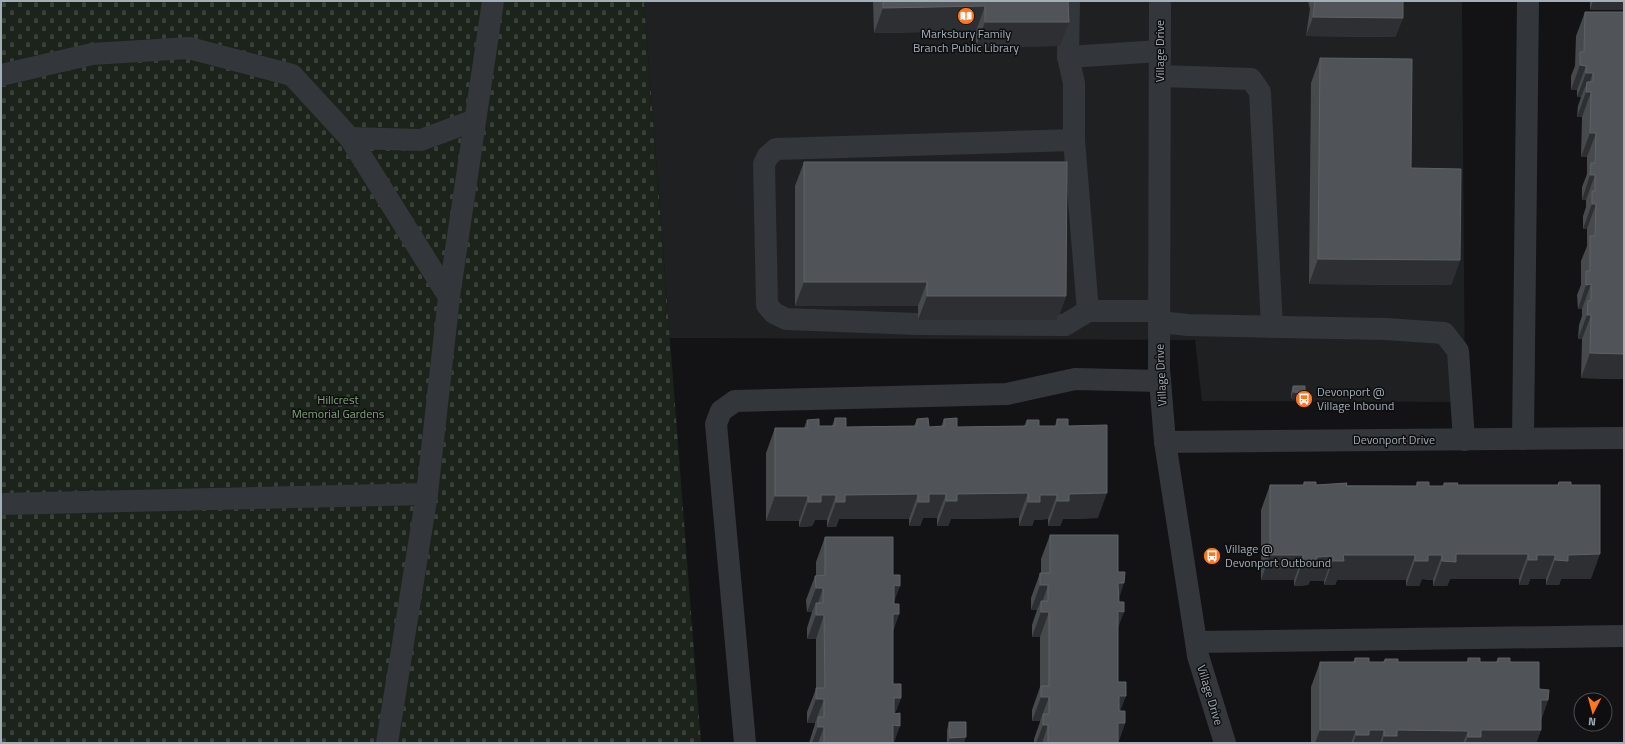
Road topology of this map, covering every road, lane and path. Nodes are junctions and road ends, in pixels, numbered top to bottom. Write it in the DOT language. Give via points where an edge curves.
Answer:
graph roads {
  1 [pos="493,1"];
  2 [pos="1069,1"];
  3 [pos="1160,1"];
  4 [pos="1528,1"];
  5 [pos="1160,51"];
  6 [pos="1068,57"];
  7 [pos="1,75"];
  8 [pos="1160,76"];
  9 [pos="475,120"];
  10 [pos="350,138"];
  11 [pos="1074,140"];
  12 [pos="449,297"];
  13 [pos="1088,311"];
  14 [pos="1159,316"];
  15 [pos="1272,326"];
  16 [pos="1160,381"];
  17 [pos="1624,438"];
  18 [pos="1523,439"];
  19 [pos="1464,440"];
  20 [pos="1165,442"];
  21 [pos="426,494"];
  22 [pos="1,504"];
  23 [pos="1624,636"];
  24 [pos="1196,642"];
  25 [pos="387,743"];
  26 [pos="745,743"];
  27 [pos="1225,743"];
  1 -- 9 [label="street"];
  2 -- 6 [label="street"];
  3 -- 5 [label="street, Village Drive"];
  4 -- 18 [label="street"];
  5 -- 6 [label="street"];
  5 -- 8 [label="street, Village Drive"];
  6 -- 11 [label="street" via="1074,83"];
  7 -- 10 [label="street" via="92,54 189,48 292,75"];
  8 -- 14 [label="street, Village Drive"];
  8 -- 15 [label="street" via="1251,79 1260,92"];
  9 -- 10 [label="street" via="421,140"];
  9 -- 12 [label="street"];
  10 -- 12 [label="street"];
  11 -- 13 [label="street"];
  11 -- 13 [label="street" via="776,149 764,164 767,305 774,313 786,319 917,324 1065,325"];
  12 -- 21 [label="street"];
  13 -- 14 [label="street"];
  14 -- 15 [label="street" via="1188,325"];
  14 -- 16 [label="street, Village Drive"];
  15 -- 19 [label="street" via="1444,333 1458,351"];
  16 -- 20 [label="street, Village Drive"];
  16 -- 26 [label="street" via="1075,379 1007,394 735,401 721,411 716,424"];
  17 -- 18 [label="street, Devonport Drive"];
  18 -- 19 [label="street, Devonport Drive"];
  19 -- 20 [label="street, Devonport Drive"];
  20 -- 24 [label="street, Village Drive"];
  21 -- 22 [label="street"];
  21 -- 25 [label="street"];
  23 -- 24 [label="street"];
  24 -- 27 [label="street, Village Drive"];
}
